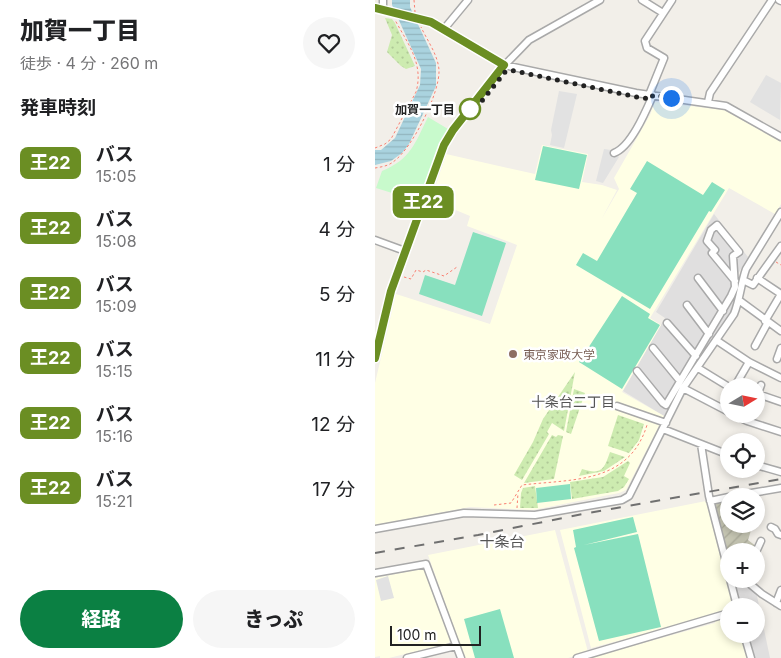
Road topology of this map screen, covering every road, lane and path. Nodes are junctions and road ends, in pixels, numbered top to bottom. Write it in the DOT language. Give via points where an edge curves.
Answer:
graph roads {
  1 [pos="383,0"];
  2 [pos="414,0"];
  3 [pos="468,0"];
  4 [pos="600,0"];
  5 [pos="642,0"];
  6 [pos="672,0"];
  7 [pos="772,0"];
  8 [pos="375,8"];
  9 [pos="383,10"];
  10 [pos="663,13"];
  11 [pos="394,15"];
  12 [pos="417,18"];
  13 [pos="444,29"];
  14 [pos="504,65"];
  15 [pos="651,95"];
  16 [pos="708,102"];
  17 [pos="781,137"];
  18 [pos="375,148"];
  19 [pos="614,153"];
  20 [pos="375,168"];
  21 [pos="781,212"];
  22 [pos="375,240"];
  23 [pos="781,246"];
  24 [pos="405,251"];
  25 [pos="457,267"];
  26 [pos="401,276"];
  27 [pos="698,278"];
  28 [pos="757,278"];
  29 [pos="743,280"];
  30 [pos="735,281"];
  31 [pos="781,294"];
  32 [pos="740,300"];
  33 [pos="687,305"];
  34 [pos="724,309"];
  35 [pos="735,312"];
  36 [pos="667,322"];
  37 [pos="767,322"];
  38 [pos="781,331"];
  39 [pos="709,334"];
  40 [pos="716,340"];
  41 [pos="755,346"];
  42 [pos="653,348"];
  43 [pos="781,348"];
  44 [pos="696,356"];
  45 [pos="375,358"];
  46 [pos="777,359"];
  47 [pos="749,362"];
  48 [pos="698,368"];
  49 [pos="637,371"];
  50 [pos="740,378"];
  51 [pos="781,378"];
  52 [pos="720,381"];
  53 [pos="682,385"];
  54 [pos="765,398"];
  55 [pos="781,402"];
  56 [pos="617,406"];
  57 [pos="720,407"];
  58 [pos="753,423"];
  59 [pos="647,425"];
  60 [pos="665,426"];
  61 [pos="781,432"];
  62 [pos="701,444"];
  63 [pos="720,451"];
  64 [pos="765,468"];
  65 [pos="781,472"];
  66 [pos="781,488"];
  67 [pos="765,491"];
  68 [pos="518,492"];
  69 [pos="720,499"];
  70 [pos="710,501"];
  71 [pos="495,505"];
  72 [pos="517,508"];
  73 [pos="771,527"];
  74 [pos="375,530"];
  75 [pos="781,535"];
  76 [pos="721,543"];
  77 [pos="375,573"];
  78 [pos="755,588"];
  79 [pos="781,590"];
  80 [pos="779,604"];
  81 [pos="720,616"];
  82 [pos="747,643"];
  83 [pos="456,646"];
  84 [pos="407,658"];
  85 [pos="461,658"];
  86 [pos="577,658"];
  87 [pos="751,658"];
  1 -- 9 [label="street"];
  2 -- 12 [label="path"];
  3 -- 13 [label="street"];
  4 -- 14 [label="street" via="531,39"];
  5 -- 10 [label="street"];
  6 -- 10 [label="street"];
  7 -- 16 [label="street" via="710,93"];
  8 -- 9 [label="street"];
  9 -- 11 [label="street"];
  10 -- 15 [label="street" via="645,41 647,48 664,58 650,90"];
  11 -- 12 [label="street"];
  11 -- 18 [label="path" via="418,66 418,83 391,139"];
  12 -- 13 [label="street"];
  12 -- 20 [label="path" via="437,61 439,78 436,91 405,151 394,162"];
  13 -- 14 [label="street"];
  14 -- 15 [label="street"];
  14 -- 24 [label="street" via="447,139"];
  15 -- 16 [label="street"];
  15 -- 19 [label="street" via="647,110 631,137 620,151"];
  16 -- 17 [label="street" via="726,106"];
  21 -- 29 [label="street" via="746,269"];
  22 -- 24 [label="street"];
  23 -- 28 [label="street"];
  24 -- 45 [label="street" via="388,301"];
  25 -- 26 [label="path" via="444,276 416,270 411,279"];
  27 -- 34 [label="street"];
  28 -- 29 [label="street" via="753,285"];
  28 -- 31 [label="street"];
  29 -- 32 [label="street"];
  30 -- 30 [label="street" via="712,253 715,250 707,241 717,225 739,252 733,256"];
  30 -- 34 [label="street"];
  31 -- 37 [label="street"];
  32 -- 35 [label="street"];
  32 -- 37 [label="street"];
  33 -- 39 [label="street"];
  34 -- 35 [label="street"];
  34 -- 39 [label="street"];
  35 -- 40 [label="street"];
  36 -- 44 [label="street"];
  37 -- 38 [label="street"];
  37 -- 41 [label="street"];
  39 -- 44 [label="street"];
  40 -- 47 [label="street"];
  40 -- 48 [label="street"];
  42 -- 53 [label="street"];
  43 -- 46 [label="street"];
  44 -- 53 [label="street"];
  47 -- 50 [label="street"];
  47 -- 51 [label="street"];
  48 -- 52 [label="street"];
  48 -- 53 [label="street"];
  49 -- 53 [label="street" via="666,405"];
  53 -- 57 [label="street"];
  53 -- 60 [label="street"];
  54 -- 55 [label="street"];
  56 -- 60 [label="street"];
  58 -- 61 [label="street"];
  59 -- 68 [label="path" via="633,452 609,471 593,477 522,485"];
  60 -- 62 [label="street"];
  60 -- 74 [label="street" via="629,496 622,500 535,515 464,513"];
  62 -- 63 [label="street"];
  62 -- 70 [label="street"];
  64 -- 65 [label="street"];
  66 -- 67 [label="street"];
  68 -- 71 [label="path" via="511,503"];
  68 -- 72 [label="path"];
  69 -- 70 [label="street"];
  70 -- 76 [label="street"];
  73 -- 75 [label="street"];
  77 -- 83 [label="street" via="426,564"];
  78 -- 80 [label="street"];
  79 -- 80 [label="street"];
  81 -- 86 [label="street"];
  82 -- 87 [label="street"];
  83 -- 84 [label="street"];
  83 -- 85 [label="street"];
}
